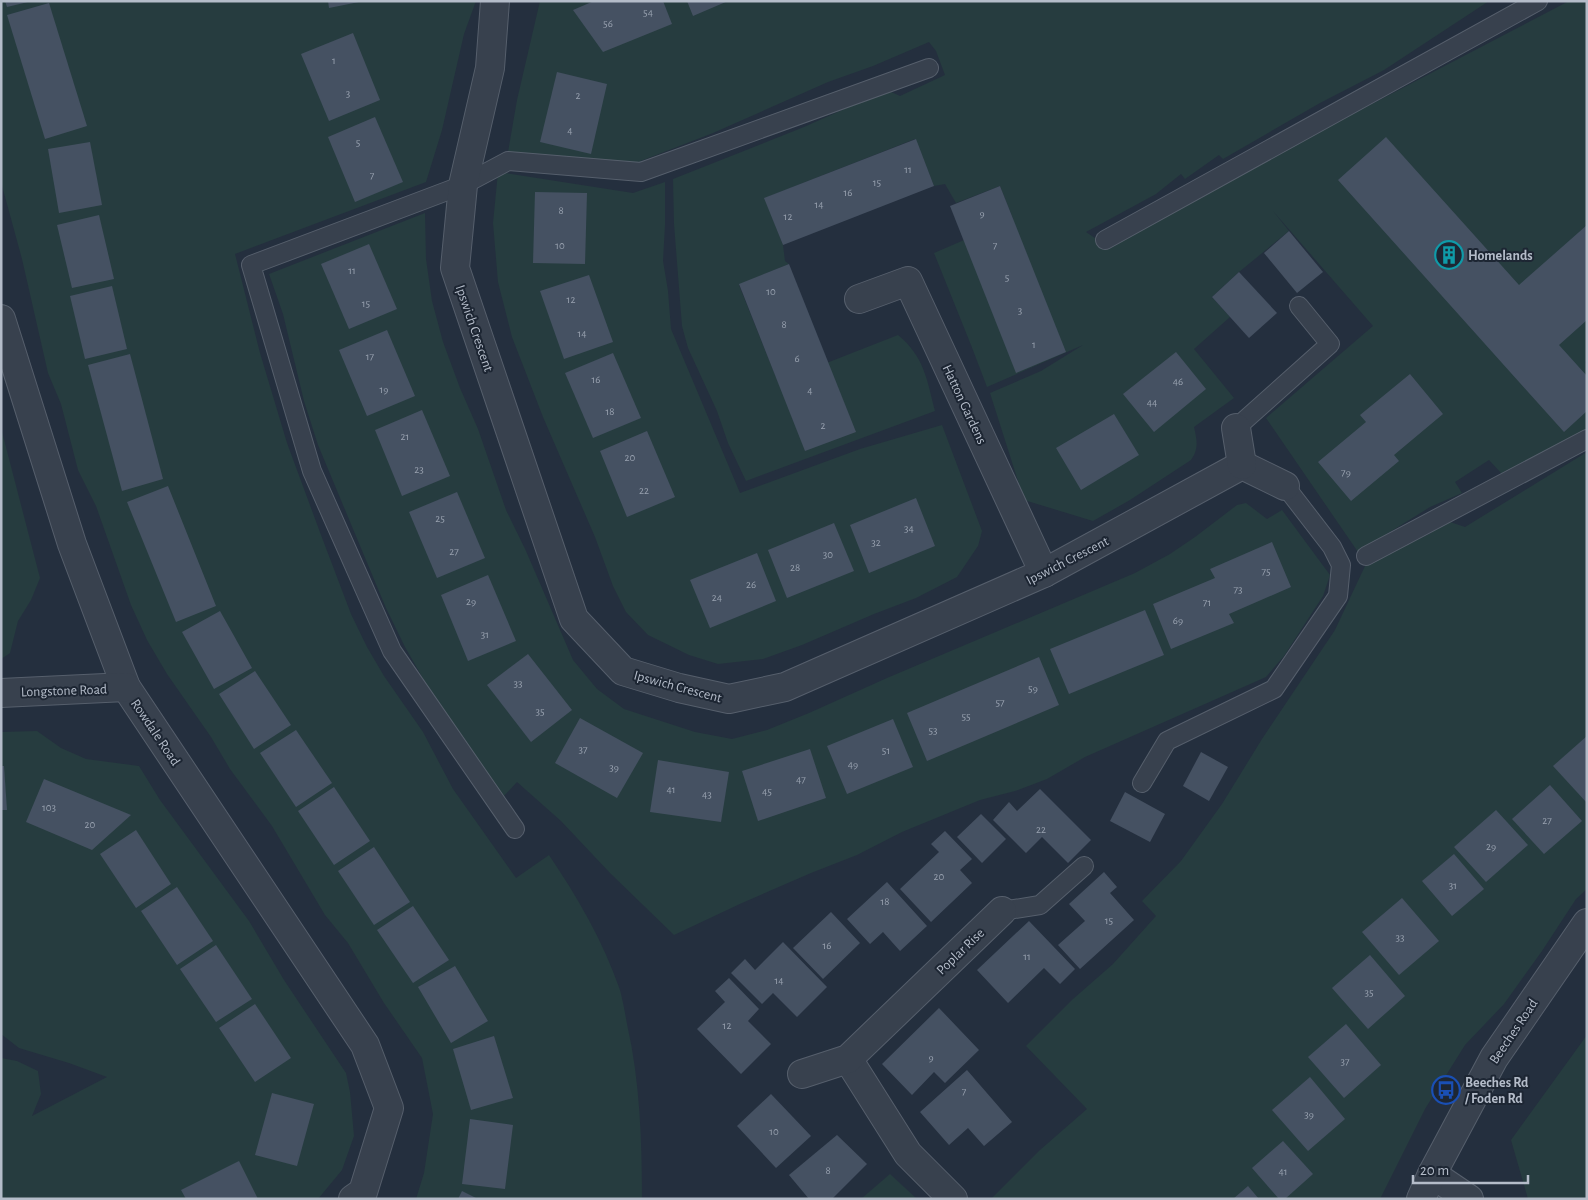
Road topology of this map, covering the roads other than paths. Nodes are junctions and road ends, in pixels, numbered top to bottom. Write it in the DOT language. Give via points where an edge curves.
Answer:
graph roads {
  1 [pos="495,1"];
  2 [pos="1538,1"];
  3 [pos="928,68"];
  4 [pos="463,185"];
  5 [pos="1105,240"];
  6 [pos="859,299"];
  7 [pos="1299,306"];
  8 [pos="1,319"];
  9 [pos="1236,428"];
  10 [pos="1587,439"];
  11 [pos="1242,465"];
  12 [pos="1285,486"];
  13 [pos="1366,556"];
  14 [pos="1044,573"];
  15 [pos="126,687"];
  16 [pos="1,693"];
  17 [pos="1142,783"];
  18 [pos="516,829"];
  19 [pos="1084,866"];
  20 [pos="1002,911"];
  21 [pos="1587,923"];
  22 [pos="848,1059"];
  23 [pos="802,1074"];
  24 [pos="1432,1174"];
  25 [pos="353,1199"];
  26 [pos="953,1199"];
  27 [pos="1421,1199"];
  28 [pos="1469,1199"];
  1 -- 4 [label="street, Ipswich Crescent" via="490,68"];
  2 -- 5 [label="lane"];
  3 -- 4 [label="lane" via="641,172 508,161"];
  4 -- 14 [label="street, Ipswich Crescent" via="455,268 574,619 623,671 729,699 785,687"];
  4 -- 18 [label="lane" via="251,265 312,470 392,651"];
  6 -- 14 [label="street, Hatton Gardens" via="908,281"];
  7 -- 9 [label="lane" via="1330,344"];
  8 -- 15 [label="street, Rowdale Road" via="72,544"];
  9 -- 11 [label="street"];
  10 -- 13 [label="lane"];
  11 -- 12 [label="street"];
  11 -- 14 [label="street, Ipswich Crescent"];
  12 -- 17 [label="lane" via="1332,547 1341,565 1338,596 1274,689 1167,741"];
  15 -- 16 [label="street, Longstone Road"];
  15 -- 25 [label="street, Rowdale Road" via="365,1045 389,1108 363,1192"];
  19 -- 20 [label="lane, Poplar Rise" via="1040,905"];
  20 -- 22 [label="street, Poplar Rise"];
  21 -- 24 [label="street, Beeches Road" via="1494,1058"];
  22 -- 23 [label="street, Poplar Rise"];
  22 -- 26 [label="street" via="908,1154"];
  24 -- 27 [label="street, Beeches Road"];
  24 -- 28 [label="street"];
}
